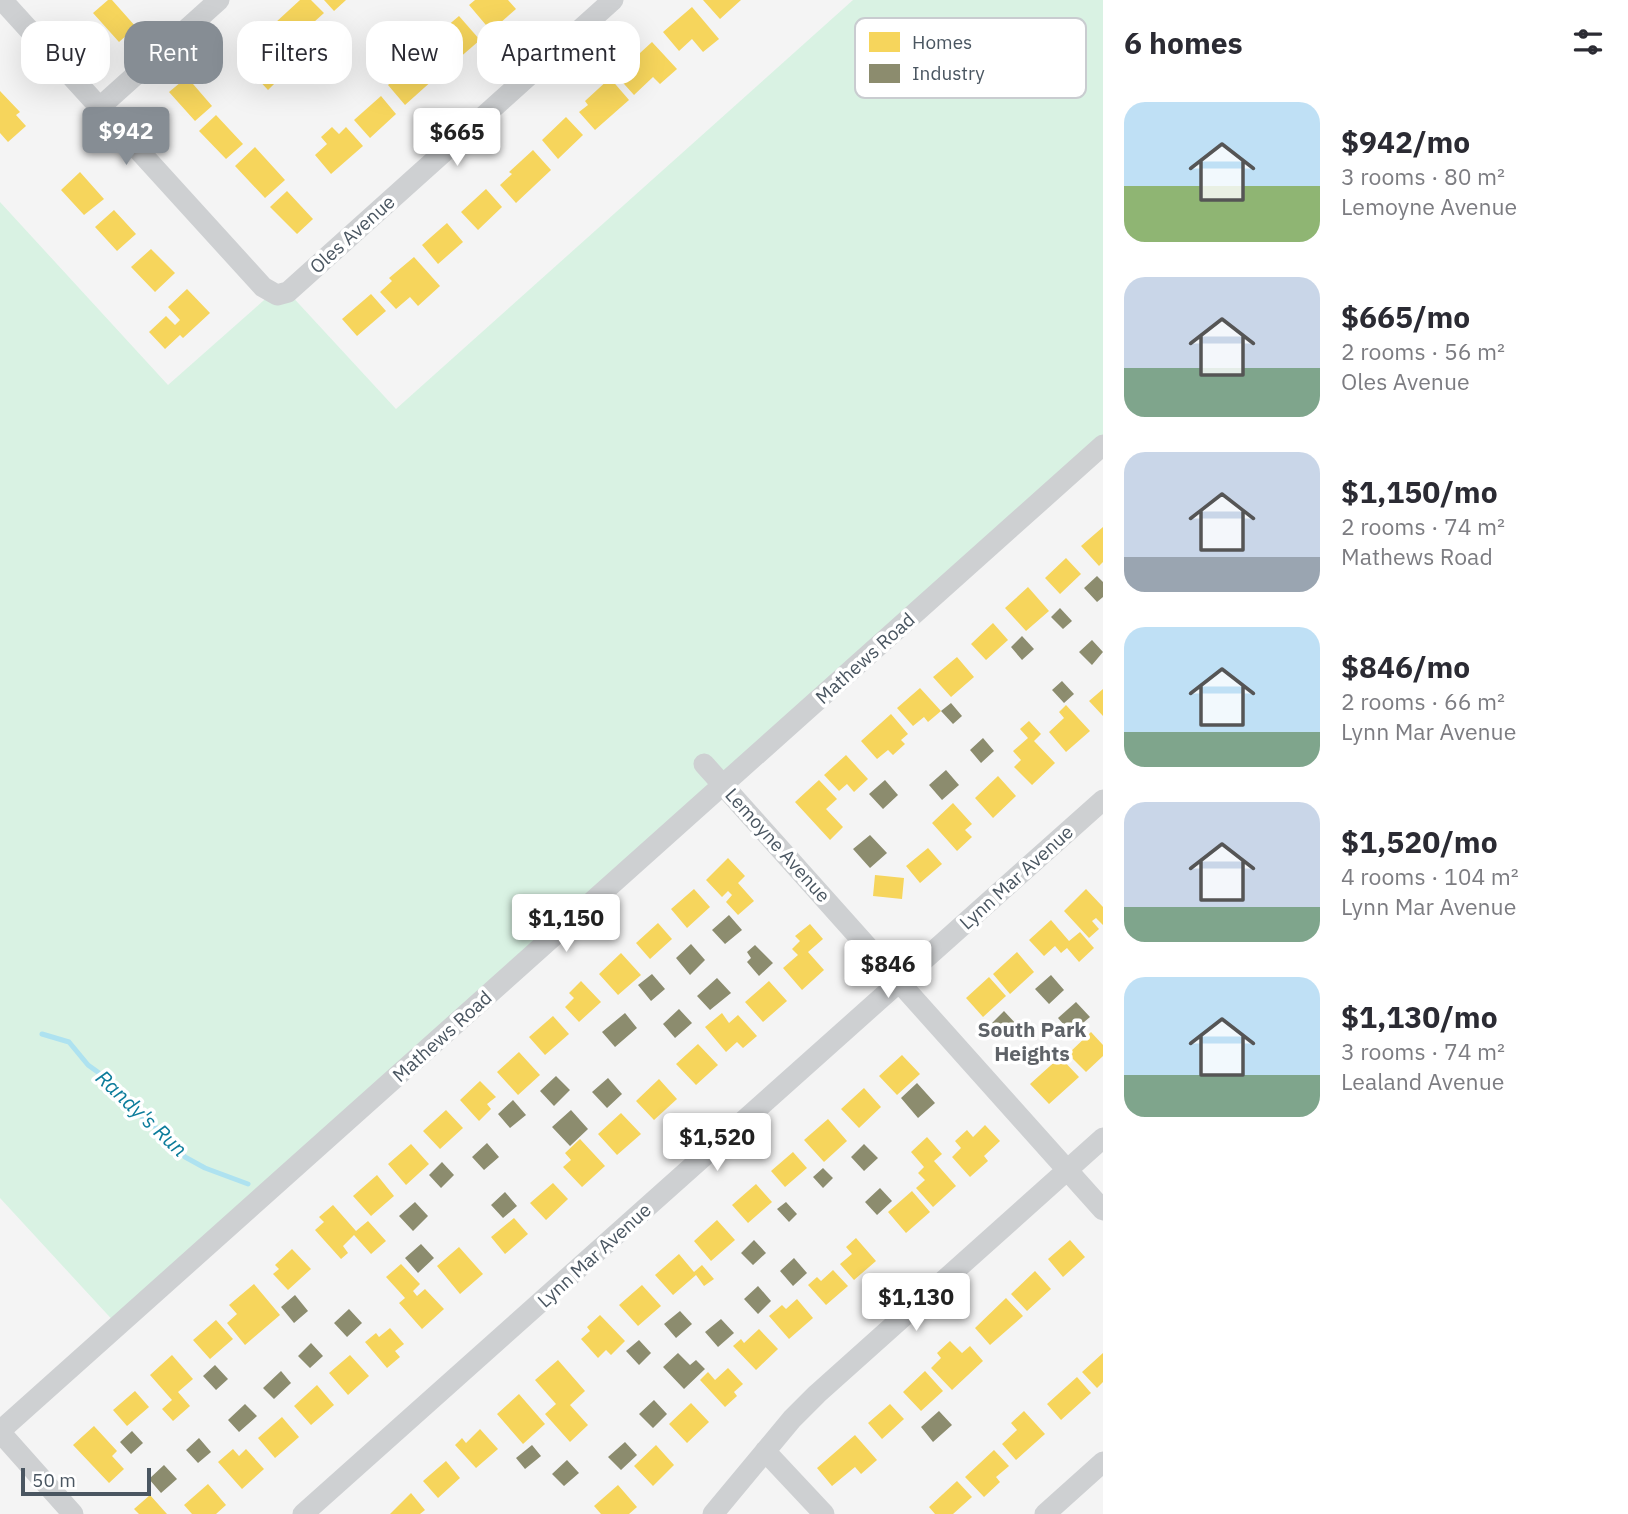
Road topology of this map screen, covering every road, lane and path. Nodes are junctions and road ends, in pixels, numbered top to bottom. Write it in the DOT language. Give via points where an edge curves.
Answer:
graph roads {
  1 [pos="2,0"];
  2 [pos="219,0"];
  3 [pos="614,0"];
  4 [pos="100,107"];
  5 [pos="1103,445"];
  6 [pos="704,764"];
  7 [pos="723,784"];
  8 [pos="1103,800"];
  9 [pos="900,982"];
  10 [pos="1103,1138"];
  11 [pos="1067,1170"];
  12 [pos="1103,1210"];
  13 [pos="0,1432"];
  14 [pos="765,1451"];
  15 [pos="1103,1462"];
  16 [pos="73,1514"];
  17 [pos="303,1514"];
  18 [pos="713,1514"];
  19 [pos="824,1514"];
  20 [pos="1045,1514"];
  1 -- 4 [label="street"];
  2 -- 4 [label="street"];
  3 -- 4 [label="street, Oles Avenue" via="288,292 277,295 263,287"];
  5 -- 7 [label="street, Mathews Road"];
  6 -- 7 [label="street, Lemoyne Avenue"];
  7 -- 9 [label="street, Lemoyne Avenue"];
  7 -- 13 [label="street, Mathews Road"];
  8 -- 9 [label="street, Lynn Mar Avenue"];
  9 -- 11 [label="street, Lemoyne Avenue"];
  9 -- 17 [label="street, Lynn Mar Avenue"];
  10 -- 11 [label="street"];
  11 -- 12 [label="street, Lemoyne Avenue"];
  11 -- 14 [label="street" via="817,1394"];
  13 -- 16 [label="street"];
  14 -- 18 [label="street"];
  14 -- 19 [label="street"];
  15 -- 20 [label="street"];
}
